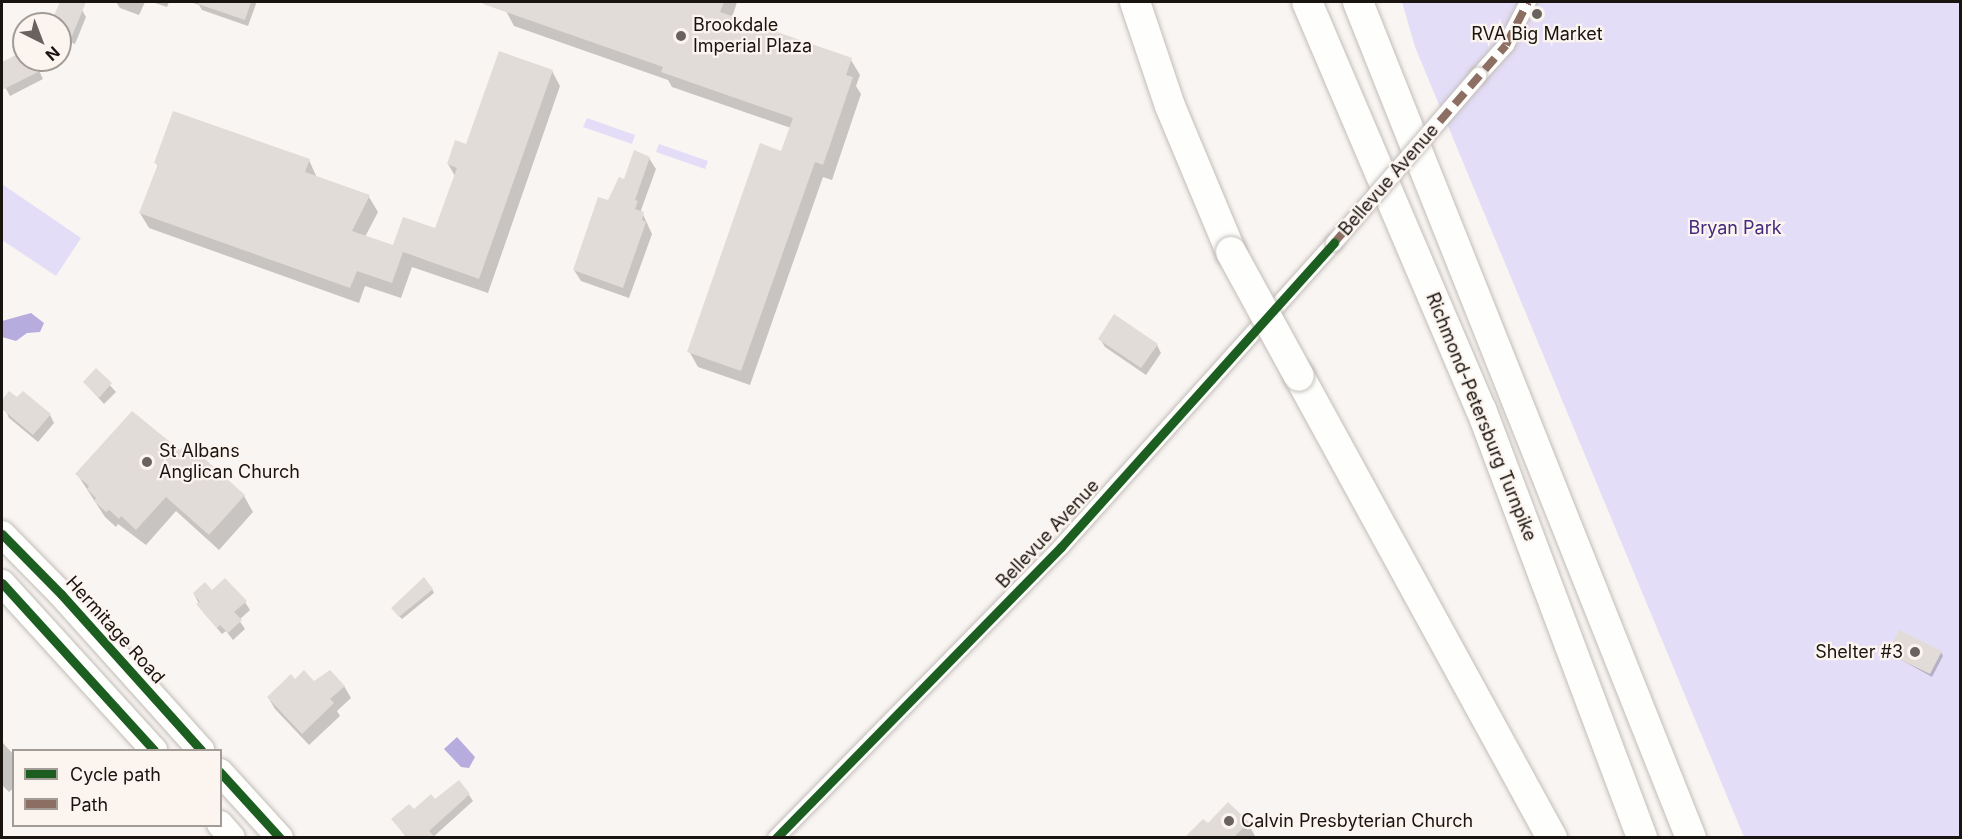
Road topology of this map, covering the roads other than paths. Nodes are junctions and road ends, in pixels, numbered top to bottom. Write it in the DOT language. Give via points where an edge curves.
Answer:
graph roads {
  1 [pos="1135,2"];
  2 [pos="1307,2"];
  3 [pos="1358,2"];
  4 [pos="1380,2"];
  5 [pos="1528,2"];
  6 [pos="1401,107"];
  7 [pos="2,534"];
  8 [pos="2,583"];
  9 [pos="153,749"];
  10 [pos="200,749"];
  11 [pos="222,774"];
  12 [pos="280,837"];
  13 [pos="776,837"];
  14 [pos="1552,837"];
  15 [pos="1642,837"];
  16 [pos="1691,837"];
  1 -- 14 [label="highway, bridge" via="1170,106 1231,252"];
  2 -- 15 [label="highway, Richmond-Petersburg Turnpike" via="1481,410"];
  3 -- 6 [label="highway"];
  4 -- 6 [label="highway"];
  5 -- 13 [label="street, Bellevue Avenue, bridge" via="1506,45 1061,547"];
  6 -- 16 [label="highway"];
  7 -- 10 [label="main road, Hermitage Road"];
  8 -- 9 [label="main road"];
  11 -- 12 [label="main road"];
}
